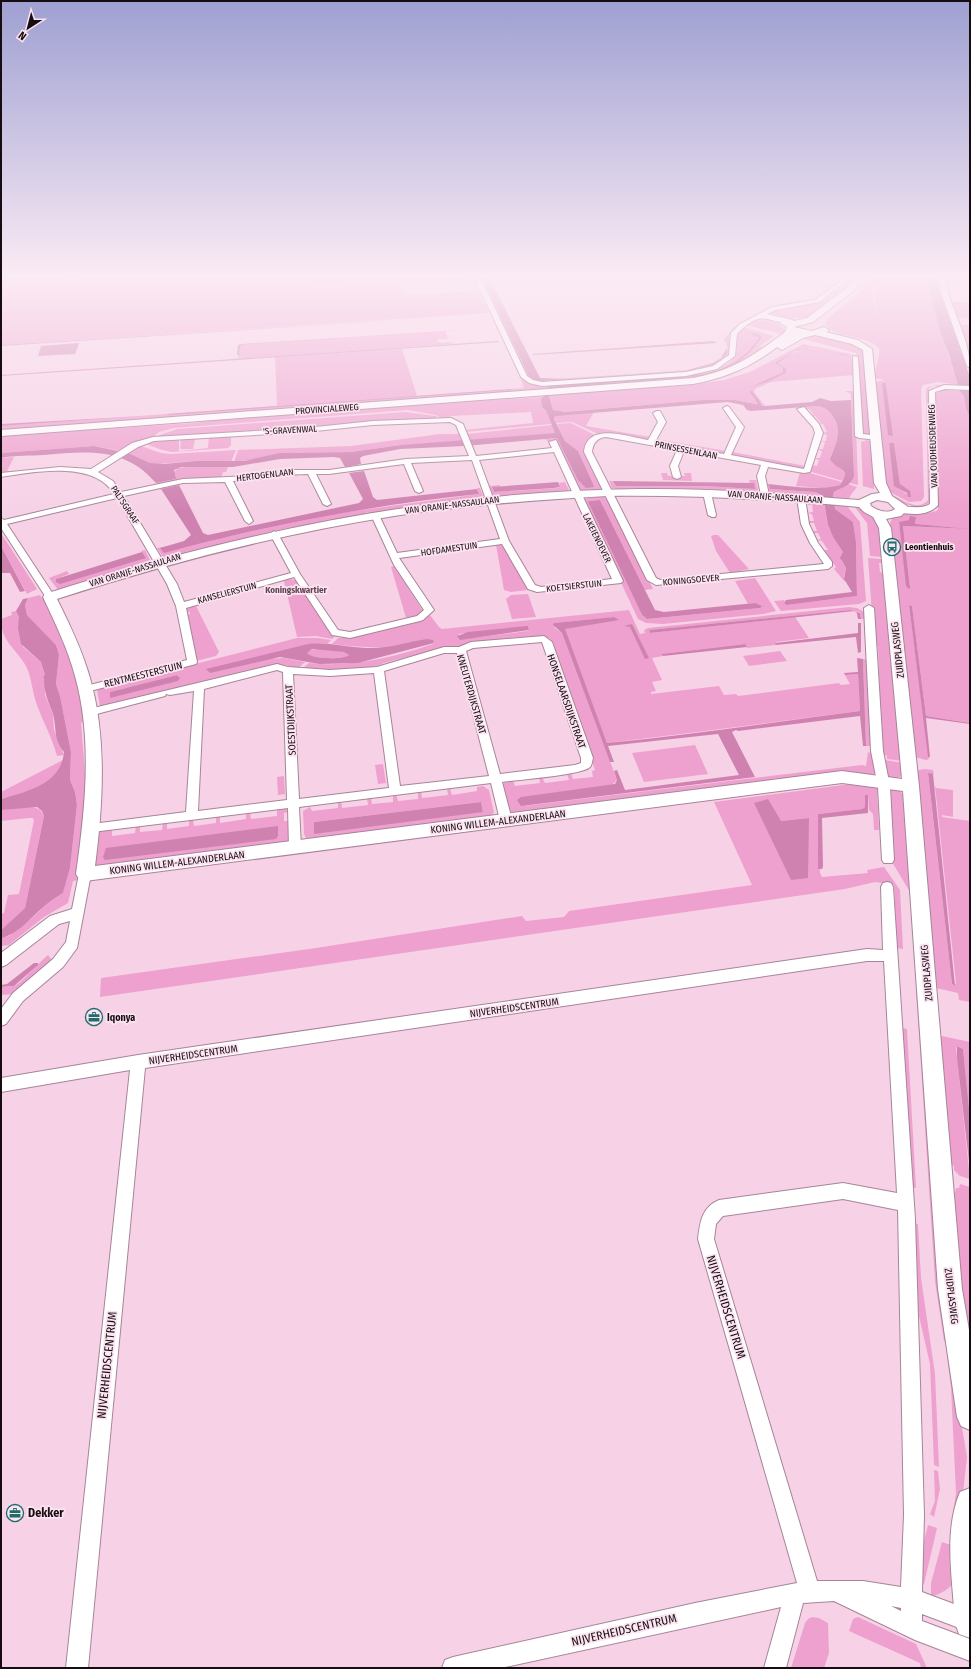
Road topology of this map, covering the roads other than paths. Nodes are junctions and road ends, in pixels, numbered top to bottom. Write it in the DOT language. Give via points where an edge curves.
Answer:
graph roads {
  1 [pos="515,357"];
  2 [pos="731,357"];
  3 [pos="767,357"];
  4 [pos="855,357"];
  5 [pos="869,357"];
  6 [pos="874,357"];
  7 [pos="870,369"];
  8 [pos="970,389"];
  9 [pos="727,408"];
  10 [pos="801,409"];
  11 [pos="657,413"];
  12 [pos="1,433"];
  13 [pos="606,435"];
  14 [pos="876,438"];
  15 [pos="650,443"];
  16 [pos="554,446"];
  17 [pos="681,450"];
  18 [pos="726,457"];
  19 [pos="474,458"];
  20 [pos="406,461"];
  21 [pos="765,465"];
  22 [pos="92,472"];
  23 [pos="311,472"];
  24 [pos="1,475"];
  25 [pos="677,477"];
  26 [pos="228,480"];
  27 [pos="419,491"];
  28 [pos="608,493"];
  29 [pos="707,493"];
  30 [pos="577,494"];
  31 [pos="765,495"];
  32 [pos="119,496"];
  33 [pos="882,497"];
  34 [pos="801,498"];
  35 [pos="490,500"];
  36 [pos="327,504"];
  37 [pos="864,504"];
  38 [pos="901,508"];
  39 [pos="375,515"];
  40 [pos="712,515"];
  41 [pos="884,519"];
  42 [pos="249,521"];
  43 [pos="2,522"];
  44 [pos="274,534"];
  45 [pos="505,541"];
  46 [pos="393,556"];
  47 [pos="160,562"];
  48 [pos="296,574"];
  49 [pos="618,581"];
  50 [pos="50,597"];
  51 [pos="181,606"];
  52 [pos="869,608"];
  53 [pos="461,650"];
  54 [pos="288,670"];
  55 [pos="379,670"];
  56 [pos="199,687"];
  57 [pos="86,689"];
  58 [pos="89,712"];
  59 [pos="496,780"];
  60 [pos="882,781"];
  61 [pos="911,786"];
  62 [pos="395,790"];
  63 [pos="294,803"];
  64 [pos="192,815"];
  65 [pos="506,820"];
  66 [pos="92,828"];
  67 [pos="295,847"];
  68 [pos="888,860"];
  69 [pos="85,874"];
  70 [pos="887,887"];
  71 [pos="77,913"];
  72 [pos="890,956"];
  73 [pos="1,961"];
  74 [pos="1,1020"];
  75 [pos="138,1062"];
  76 [pos="1,1085"];
  77 [pos="905,1203"];
  78 [pos="970,1418"];
  79 [pos="970,1502"];
  80 [pos="832,1590"];
  81 [pos="803,1593"];
  82 [pos="911,1599"];
  83 [pos="970,1621"];
  84 [pos="912,1627"];
  85 [pos="970,1650"];
  86 [pos="77,1668"];
  87 [pos="453,1668"];
  88 [pos="775,1668"];
  1 -- 2 [label="street" via="527,380 537,384 686,374 720,366"];
  3 -- 12 [label="main road, PROVINCIALEWEG" via="757,366 731,377 690,384"];
  4 -- 14 [label="street" via="859,436"];
  5 -- 7 [label="street"];
  6 -- 7 [label="street"];
  7 -- 14 [label="street"];
  8 -- 38 [label="street, VAN OUDHEUSDENWEG" via="934,389 932,394 935,498 932,507 922,510"];
  9 -- 18 [label="street" via="740,427"];
  10 -- 21 [label="street, PRINSESSENLAAN" via="819,433 807,470"];
  11 -- 15 [label="street" via="662,422"];
  13 -- 15 [label="street, PRINSESSENLAAN"];
  13 -- 28 [label="street, KONINGSOEVER" via="594,438 588,452"];
  14 -- 33 [label="street"];
  15 -- 17 [label="street, PRINSESSENLAAN"];
  16 -- 19 [label="street, HERTOGENLAAN"];
  16 -- 30 [label="street, LAKEIENOEVER"];
  17 -- 18 [label="street, PRINSESSENLAAN"];
  17 -- 25 [label="street" via="674,466"];
  18 -- 21 [label="street, PRINSESSENLAAN"];
  19 -- 20 [label="street, HERTOGENLAAN"];
  19 -- 22 [label="street, 'S-GRAVENWAL" via="459,424 451,420 436,420 153,439 127,450"];
  19 -- 35 [label="street, 'S-GRAVENWAL"];
  20 -- 23 [label="street, HERTOGENLAAN"];
  20 -- 27 [label="street"];
  21 -- 31 [label="street" via="761,476"];
  22 -- 24 [label="street, PALTSGRAAF" via="61,470"];
  22 -- 32 [label="street, PALTSGRAAF" via="109,481"];
  23 -- 26 [label="street, HERTOGENLAAN" via="286,472"];
  23 -- 36 [label="street"];
  26 -- 32 [label="street, HERTOGENLAAN" via="183,481"];
  26 -- 42 [label="street"];
  28 -- 29 [label="street, VAN ORANJE-NASSAULAAN"];
  28 -- 30 [label="street, VAN ORANJE-NASSAULAAN"];
  28 -- 34 [label="street, KONINGSOEVER" via="652,580 659,583 828,566 805,524"];
  29 -- 31 [label="street, VAN ORANJE-NASSAULAAN"];
  29 -- 40 [label="street"];
  30 -- 35 [label="street, VAN ORANJE-NASSAULAAN"];
  30 -- 49 [label="street, LAKEIENOEVER"];
  31 -- 34 [label="street, VAN ORANJE-NASSAULAAN"];
  32 -- 43 [label="street, HERTOGENLAAN"];
  32 -- 47 [label="street, PALTSGRAAF"];
  33 -- 37 [label="street" via="867,499"];
  33 -- 38 [label="street"];
  34 -- 37 [label="street, VAN ORANJE-NASSAULAAN"];
  35 -- 39 [label="street, VAN ORANJE-NASSAULAAN"];
  35 -- 45 [label="street, KOETSIERSTUIN"];
  37 -- 41 [label="street" via="868,510"];
  38 -- 41 [label="street" via="897,514"];
  39 -- 44 [label="street, VAN ORANJE-NASSAULAAN"];
  39 -- 46 [label="street"];
  41 -- 61 [label="street, ZUIDPLASWEG"];
  43 -- 50 [label="street"];
  44 -- 47 [label="street, VAN ORANJE-NASSAULAAN"];
  44 -- 48 [label="street"];
  45 -- 46 [label="street, HOFDAMESTUIN"];
  45 -- 49 [label="street, KOETSIERSTUIN" via="531,587 535,589"];
  46 -- 48 [label="street" via="429,610 420,618 350,635 335,633"];
  47 -- 50 [label="street, VAN ORANJE-NASSAULAAN"];
  47 -- 51 [label="street, RENTMEESTERSTUIN"];
  48 -- 51 [label="street, KANSELIERSTUIN"];
  50 -- 57 [label="street" via="69,638"];
  51 -- 57 [label="street, RENTMEESTERSTUIN" via="192,662"];
  52 -- 60 [label="street" via="877,751"];
  53 -- 55 [label="street, KNEUTERDIJKSTRAAT" via="444,650"];
  53 -- 59 [label="street, KNEUTERDIJKSTRAAT"];
  53 -- 59 [label="street, HONSELAARSDIJKSTRAAT" via="470,645 544,639 587,758 586,766 576,769"];
  54 -- 55 [label="street, KNEUTERDIJKSTRAAT" via="330,673"];
  54 -- 56 [label="street, SOESTDIJKSTRAAT" via="272,668"];
  54 -- 63 [label="street, SOESTDIJKSTRAAT"];
  55 -- 62 [label="street"];
  56 -- 58 [label="street, SOESTDIJKSTRAAT"];
  56 -- 64 [label="street"];
  57 -- 58 [label="street"];
  58 -- 66 [label="street" via="94,789"];
  59 -- 62 [label="street"];
  59 -- 65 [label="street, KNEUTERDIJKSTRAAT"];
  60 -- 61 [label="street, KONING WILLEM-ALEXANDERLAAN"];
  60 -- 65 [label="street, KONING WILLEM-ALEXANDERLAAN" via="842,777"];
  60 -- 68 [label="street"];
  61 -- 78 [label="street, ZUIDPLASWEG" via="950,1289"];
  62 -- 63 [label="street"];
  63 -- 64 [label="street"];
  63 -- 67 [label="street, SOESTDIJKSTRAAT"];
  64 -- 66 [label="street"];
  65 -- 67 [label="street, KONING WILLEM-ALEXANDERLAAN"];
  66 -- 69 [label="street"];
  67 -- 69 [label="street, KONING WILLEM-ALEXANDERLAAN"];
  69 -- 71 [label="street"];
  70 -- 72 [label="street"];
  71 -- 73 [label="street" via="55,920"];
  71 -- 74 [label="street" via="72,944 66,954 18,997"];
  72 -- 75 [label="street, NIJVERHEIDSCENTRUM" via="867,955"];
  72 -- 77 [label="street"];
  75 -- 76 [label="street, NIJVERHEIDSCENTRUM"];
  75 -- 86 [label="street, NIJVERHEIDSCENTRUM"];
  77 -- 81 [label="street, NIJVERHEIDSCENTRUM" via="842,1191 719,1208 708,1220 706,1239"];
  77 -- 82 [label="street" via="914,1515"];
  79 -- 83 [label="street" via="965,1542"];
  80 -- 81 [label="street, NIJVERHEIDSCENTRUM"];
  80 -- 82 [label="street, NIJVERHEIDSCENTRUM" via="863,1591"];
  80 -- 84 [label="street, NIJVERHEIDSCENTRUM"];
  81 -- 87 [label="street, NIJVERHEIDSCENTRUM" via="695,1614"];
  81 -- 88 [label="street"];
  82 -- 83 [label="street, NIJVERHEIDSCENTRUM"];
  82 -- 84 [label="street"];
  84 -- 85 [label="street, NIJVERHEIDSCENTRUM"];
}
